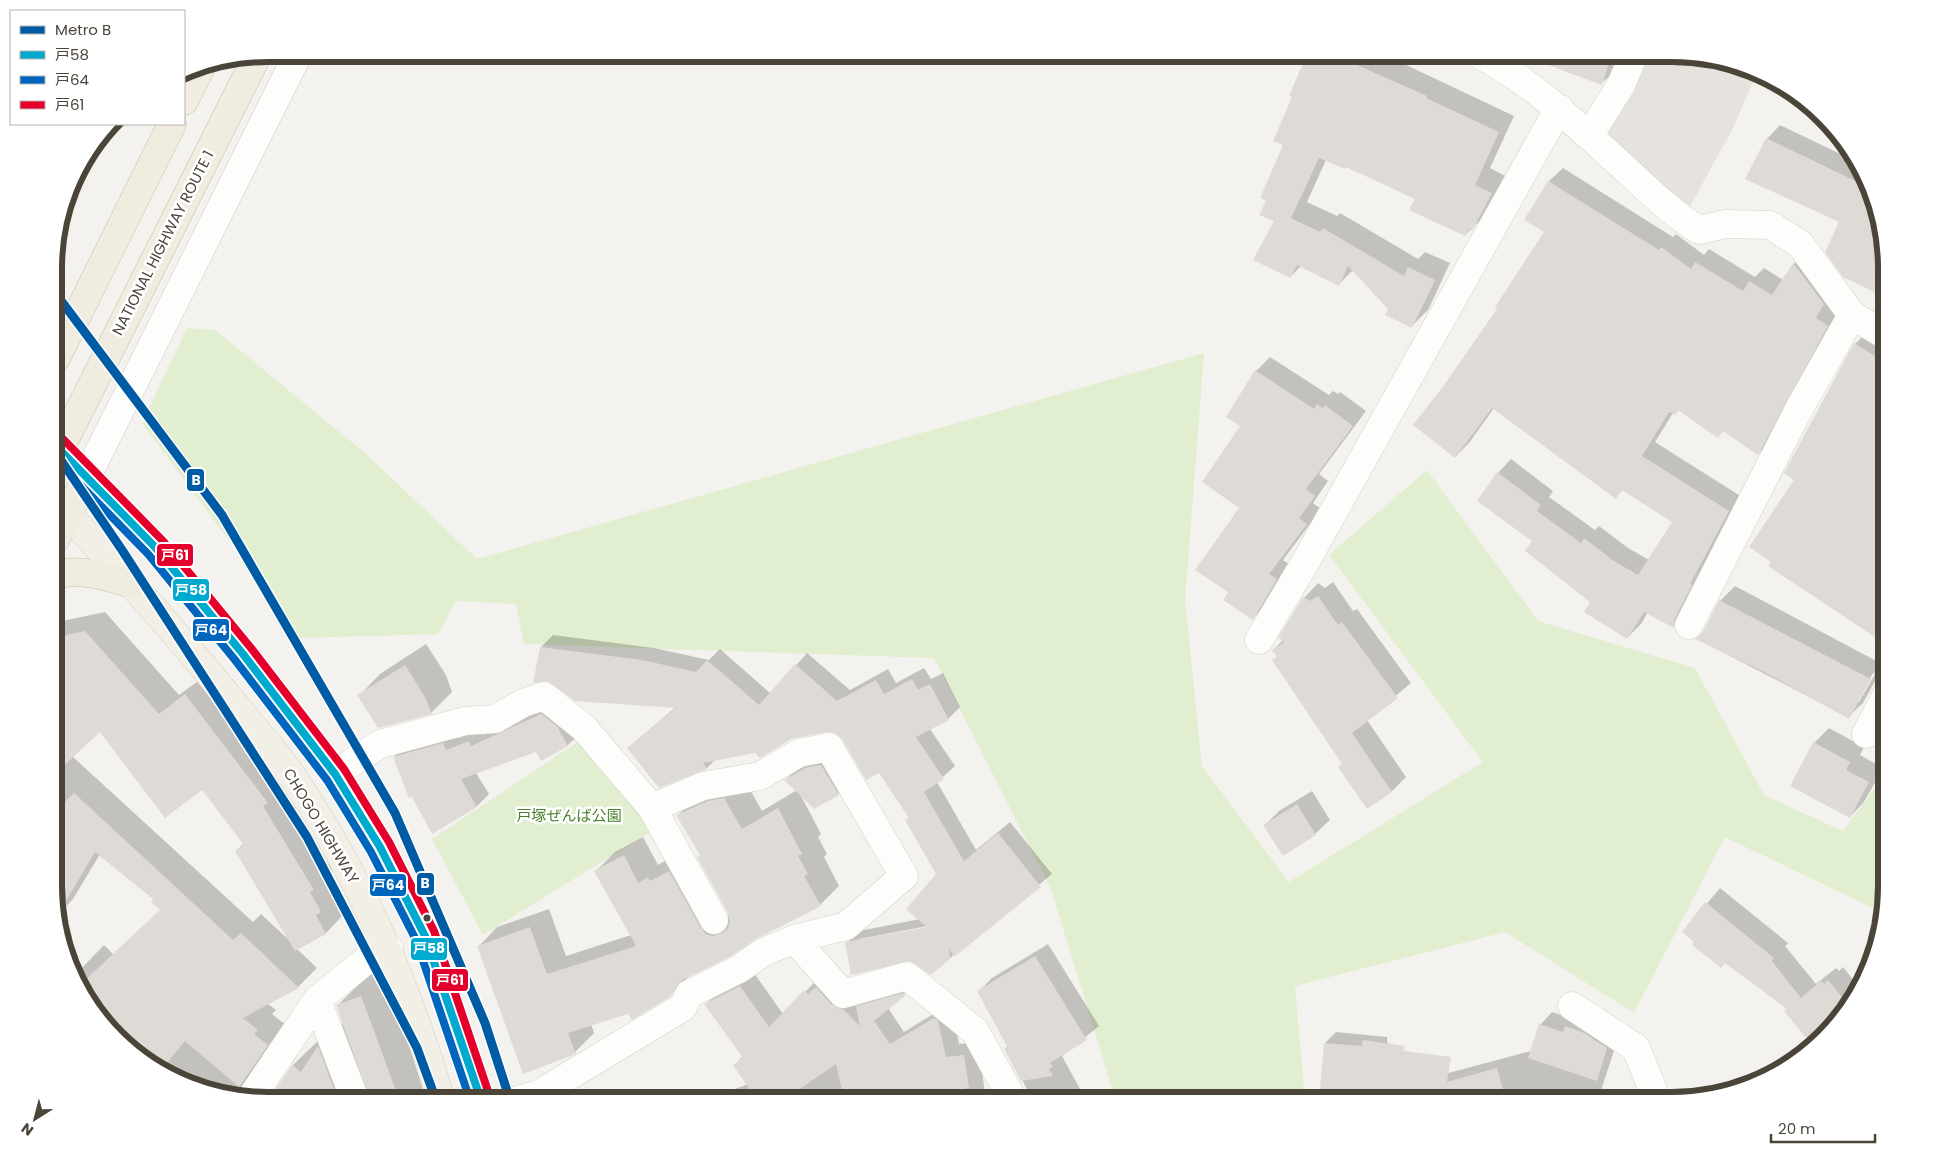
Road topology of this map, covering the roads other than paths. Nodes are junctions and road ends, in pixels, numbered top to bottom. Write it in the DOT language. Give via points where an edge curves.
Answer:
graph roads {
  1 [pos="294,62"];
  2 [pos="1495,62"];
  3 [pos="1631,62"];
  4 [pos="253,63"];
  5 [pos="197,75"];
  6 [pos="185,99"];
  7 [pos="1559,108"];
  8 [pos="172,125"];
  9 [pos="1589,136"];
  10 [pos="1852,316"];
  11 [pos="1878,331"];
  12 [pos="62,346"];
  13 [pos="62,445"];
  14 [pos="62,452"];
  15 [pos="87,476"];
  16 [pos="62,508"];
  17 [pos="62,574"];
  18 [pos="133,584"];
  19 [pos="1689,625"];
  20 [pos="1258,640"];
  21 [pos="1878,711"];
  22 [pos="1866,734"];
  23 [pos="335,774"];
  24 [pos="652,808"];
  25 [pos="714,920"];
  26 [pos="794,940"];
  27 [pos="388,949"];
  28 [pos="317,1000"];
  29 [pos="1572,1006"];
  30 [pos="255,1091"];
  31 [pos="353,1092"];
  32 [pos="439,1092"];
  33 [pos="478,1092"];
  34 [pos="542,1092"];
  35 [pos="1009,1092"];
  36 [pos="1654,1092"];
  1 -- 15 [label="street"];
  2 -- 7 [label="street"];
  3 -- 9 [label="street" via="1621,85"];
  4 -- 13 [label="highway, NATIONAL HIGHWAY ROUTE 1, bridge"];
  5 -- 6 [label="highway"];
  7 -- 9 [label="street"];
  7 -- 20 [label="street" via="1306,561"];
  8 -- 12 [label="highway"];
  9 -- 10 [label="street" via="1675,215 1699,230 1726,224 1770,226 1800,244"];
  10 -- 11 [label="street"];
  10 -- 19 [label="street" via="1799,409"];
  14 -- 15 [label="main road"];
  15 -- 16 [label="highway"];
  15 -- 23 [label="main road" via="155,547"];
  16 -- 18 [label="main road, CHOGO HIGHWAY"];
  17 -- 18 [label="highway" via="93,575"];
  18 -- 27 [label="main road, CHOGO HIGHWAY" via="296,781 345,861"];
  21 -- 22 [label="street"];
  23 -- 24 [label="street" via="380,744 465,722 495,719 523,702 544,696 584,728"];
  23 -- 33 [label="main road" via="380,847 425,936"];
  24 -- 25 [label="street"];
  24 -- 26 [label="street" via="703,786 760,776 800,753 829,747 904,876 846,926"];
  26 -- 34 [label="street" via="762,953 739,969 689,994 683,1007"];
  26 -- 35 [label="street" via="843,994 907,976 975,1031"];
  27 -- 28 [label="street" via="364,962"];
  27 -- 32 [label="main road, CHOGO HIGHWAY"];
  28 -- 30 [label="street"];
  28 -- 31 [label="street"];
  29 -- 36 [label="street" via="1636,1048"];
}
